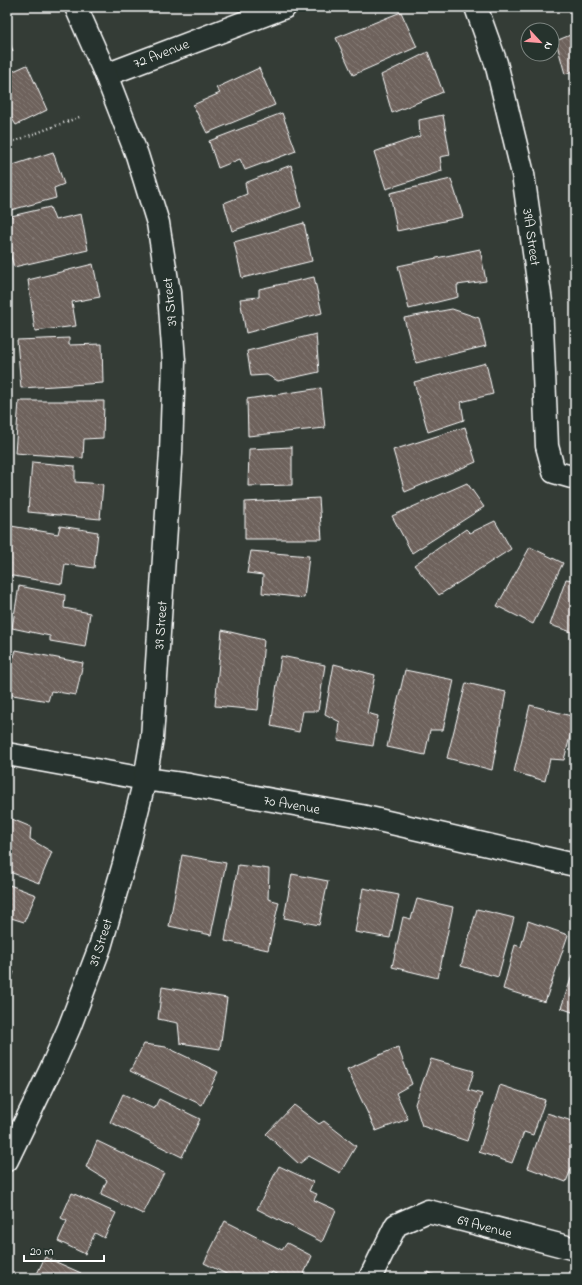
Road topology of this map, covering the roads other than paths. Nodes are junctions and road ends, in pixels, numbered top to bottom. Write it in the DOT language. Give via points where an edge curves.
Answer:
graph roads {
  1 [pos="76,7"];
  2 [pos="285,7"];
  3 [pos="476,7"];
  4 [pos="106,75"];
  5 [pos="575,478"];
  6 [pos="7,754"];
  7 [pos="145,779"];
  8 [pos="575,864"];
  9 [pos="7,1160"];
  10 [pos="575,1249"];
  11 [pos="370,1278"];
  1 -- 4 [label="street"];
  2 -- 4 [label="street, 72 Avenue"];
  3 -- 5 [label="street, 39A Street" via="496,63 523,174 541,302 547,446 554,472"];
  4 -- 7 [label="street, 39 Street" via="137,155 158,223 169,293 174,361 172,452 152,738"];
  6 -- 7 [label="street, 70 Avenue"];
  7 -- 8 [label="street, 70 Avenue" via="361,816"];
  7 -- 9 [label="street, 39 Street" via="124,864 86,987 51,1069"];
  10 -- 11 [label="street, 69 Avenue" via="428,1211 396,1225"];
}
